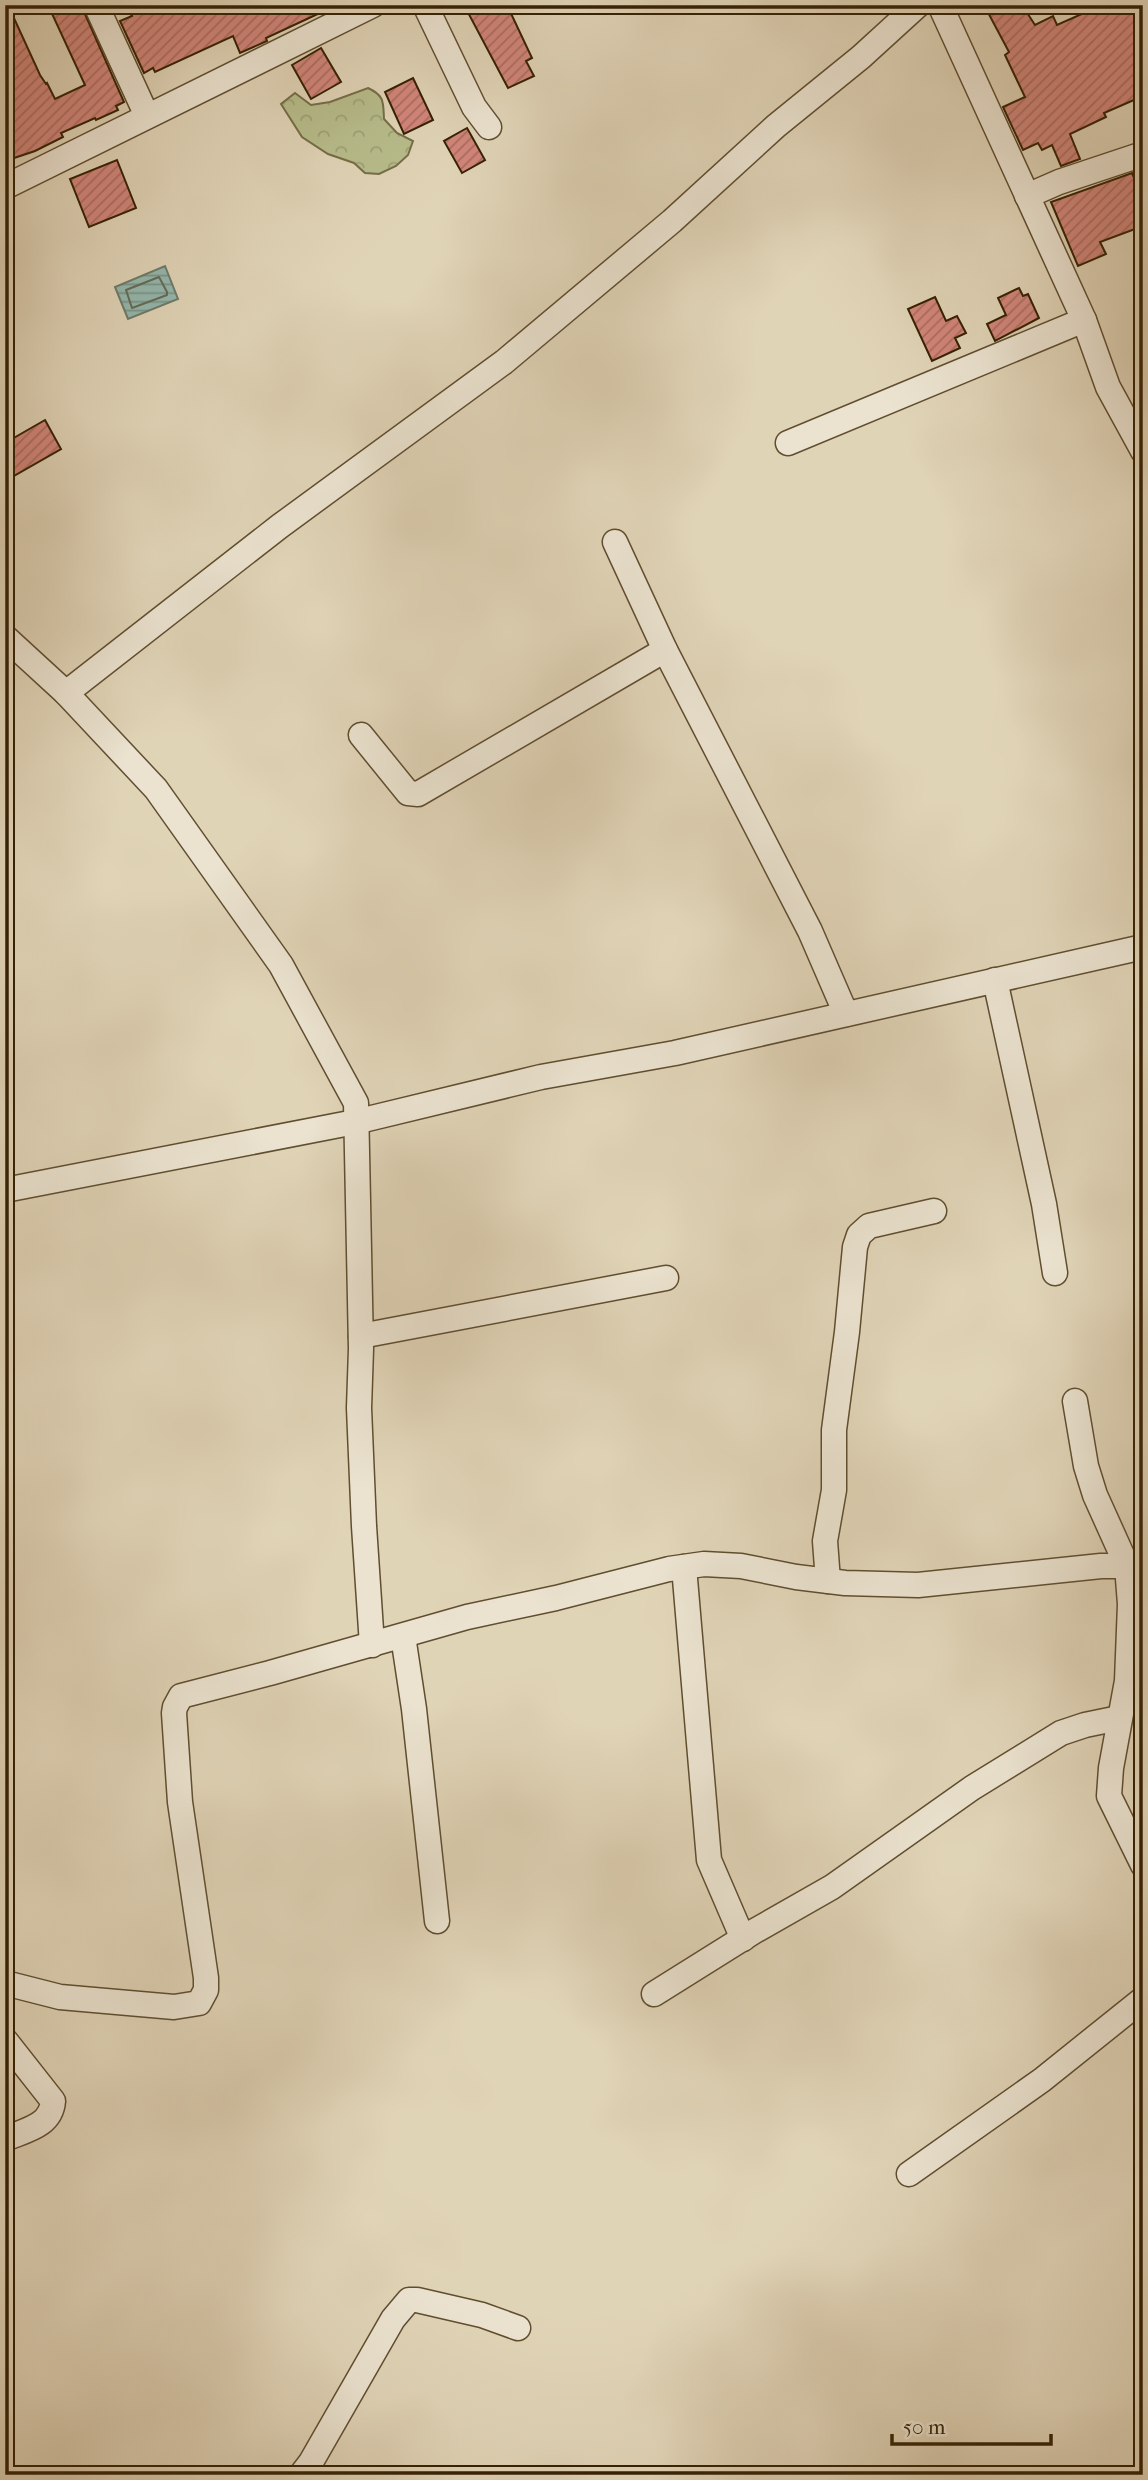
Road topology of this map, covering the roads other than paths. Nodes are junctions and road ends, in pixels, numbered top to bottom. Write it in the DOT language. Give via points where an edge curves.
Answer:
graph roads {
  1 [pos="96,5"];
  2 [pos="373,5"];
  3 [pos="425,5"];
  4 [pos="918,5"];
  5 [pos="940,5"];
  6 [pos="147,116"];
  7 [pos="489,128"];
  8 [pos="1143,154"];
  9 [pos="5,187"];
  10 [pos="1027,196"];
  11 [pos="1084,320"];
  12 [pos="788,443"];
  13 [pos="1143,451"];
  14 [pos="615,542"];
  15 [pos="5,637"];
  16 [pos="665,650"];
  17 [pos="66,693"];
  18 [pos="362,735"];
  19 [pos="1143,947"];
  20 [pos="995,980"];
  21 [pos="846,1014"];
  22 [pos="355,1122"];
  23 [pos="5,1190"];
  24 [pos="934,1211"];
  25 [pos="1055,1273"];
  26 [pos="666,1278"];
  27 [pos="361,1336"];
  28 [pos="1074,1401"];
  29 [pos="1135,1566"];
  30 [pos="684,1567"];
  31 [pos="828,1581"];
  32 [pos="403,1636"];
  33 [pos="372,1645"];
  34 [pos="1119,1718"];
  35 [pos="1143,1865"];
  36 [pos="437,1921"];
  37 [pos="743,1939"];
  38 [pos="5,1983"];
  39 [pos="654,1994"];
  40 [pos="1143,1999"];
  41 [pos="5,2040"];
  42 [pos="5,2140"];
  43 [pos="909,2174"];
  44 [pos="518,2328"];
  45 [pos="301,2475"];
  1 -- 6 [label="street"];
  2 -- 6 [label="street"];
  3 -- 7 [label="street" via="474,107"];
  4 -- 17 [label="street" via="504,362 280,526"];
  5 -- 10 [label="street"];
  6 -- 9 [label="street"];
  8 -- 10 [label="street"];
  10 -- 11 [label="street"];
  11 -- 12 [label="street"];
  11 -- 13 [label="street" via="1108,387"];
  14 -- 16 [label="street"];
  15 -- 17 [label="street"];
  16 -- 18 [label="street" via="418,794 408,793"];
  16 -- 21 [label="street" via="810,931"];
  17 -- 22 [label="street" via="156,789 267,944 349,1086 356,1103"];
  19 -- 20 [label="street"];
  20 -- 21 [label="street"];
  20 -- 25 [label="street"];
  21 -- 22 [label="street" via="675,1053 541,1077"];
  22 -- 23 [label="street"];
  22 -- 27 [label="street"];
  24 -- 31 [label="street" via="869,1226 859,1234 855,1247 834,1430 834,1490 825,1541"];
  26 -- 27 [label="street"];
  27 -- 33 [label="street" via="359,1408"];
  28 -- 29 [label="street" via="1096,1495"];
  29 -- 31 [label="street" via="918,1585"];
  29 -- 34 [label="street" via="1127,1681"];
  30 -- 31 [label="street" via="741,1566"];
  30 -- 32 [label="street"];
  30 -- 37 [label="street" via="709,1860"];
  32 -- 33 [label="street"];
  32 -- 36 [label="street"];
  33 -- 38 [label="street" via="181,1696 177,1701 180,1802 206,1978 199,2003 174,2007 60,1997"];
  34 -- 35 [label="street" via="1109,1796"];
  34 -- 37 [label="street" via="1061,1733 972,1788 832,1887"];
  37 -- 39 [label="street"];
  40 -- 43 [label="street" via="1042,2080"];
  41 -- 42 [label="street" via="53,2101 46,2121"];
  44 -- 45 [label="street" via="482,2315 409,2300 393,2319"];
}
